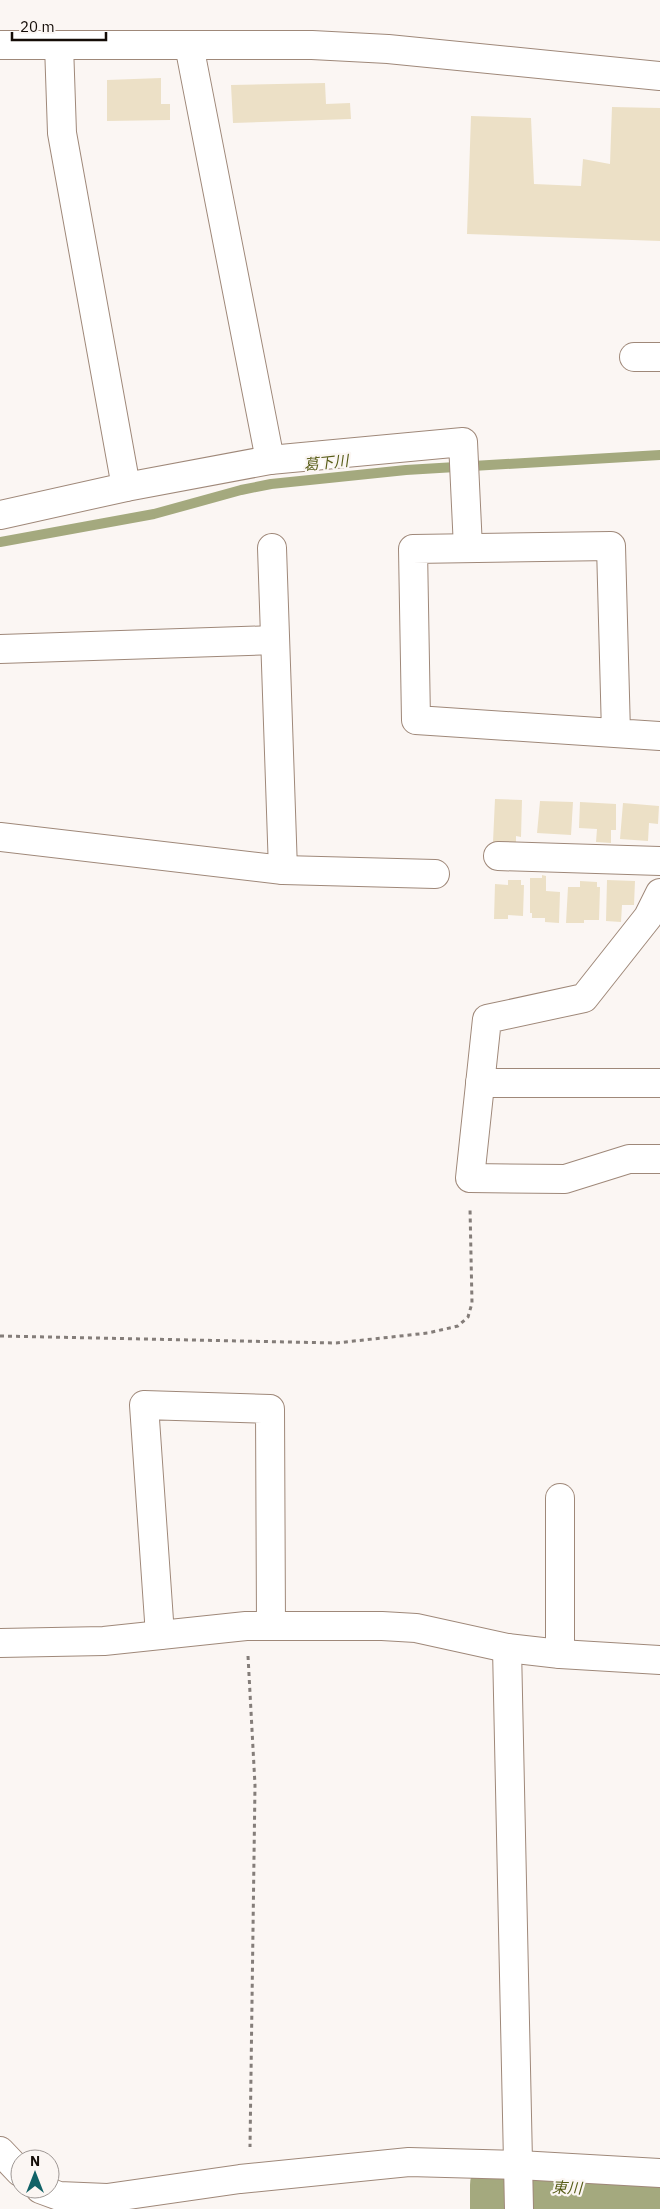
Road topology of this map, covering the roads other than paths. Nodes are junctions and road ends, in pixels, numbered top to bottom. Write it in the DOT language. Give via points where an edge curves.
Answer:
graph roads {
  1 [pos="0,45"];
  2 [pos="60,45"];
  3 [pos="189,45"];
  4 [pos="660,76"];
  5 [pos="270,460"];
  6 [pos="126,486"];
  7 [pos="0,515"];
  8 [pos="272,548"];
  9 [pos="468,548"];
  10 [pos="275,640"];
  11 [pos="0,649"];
  12 [pos="616,733"];
  13 [pos="660,736"];
  14 [pos="0,837"];
  15 [pos="498,856"];
  16 [pos="660,861"];
  17 [pos="283,870"];
  18 [pos="435,874"];
  19 [pos="660,893"];
  20 [pos="480,1083"];
  21 [pos="660,1083"];
  22 [pos="660,1159"];
  23 [pos="560,1498"];
  24 [pos="258,1625"];
  25 [pos="160,1635"];
  26 [pos="0,1643"];
  27 [pos="507,1648"];
  28 [pos="560,1654"];
  29 [pos="660,1660"];
  30 [pos="0,2151"];
  31 [pos="10,2162"];
  32 [pos="660,2173"];
  33 [pos="519,2186"];
  34 [pos="60,2196"];
  1 -- 2 [label="street"];
  2 -- 3 [label="street"];
  2 -- 6 [label="street" via="62,133"];
  3 -- 4 [label="street" via="388,49"];
  3 -- 5 [label="street"];
  5 -- 6 [label="street"];
  5 -- 9 [label="street" via="464,442"];
  6 -- 7 [label="street"];
  8 -- 10 [label="street"];
  9 -- 12 [label="street" via="611,546"];
  9 -- 12 [label="street" via="413,549 416,720"];
  10 -- 11 [label="street"];
  10 -- 17 [label="street"];
  12 -- 13 [label="street"];
  14 -- 17 [label="street"];
  15 -- 16 [label="street"];
  17 -- 18 [label="street"];
  19 -- 20 [label="street" via="648,917 584,998 487,1019"];
  20 -- 21 [label="street"];
  20 -- 22 [label="street" via="470,1178 566,1179 629,1159"];
  23 -- 28 [label="street"];
  24 -- 25 [label="street"];
  24 -- 25 [label="street" via="270,1409 144,1405"];
  24 -- 27 [label="street" via="416,1628"];
  25 -- 26 [label="street" via="104,1641"];
  27 -- 28 [label="street"];
  27 -- 33 [label="street"];
  28 -- 29 [label="street"];
  30 -- 31 [label="street"];
  32 -- 33 [label="street"];
  33 -- 34 [label="street" via="409,2162 250,2178 107,2198"];
}
